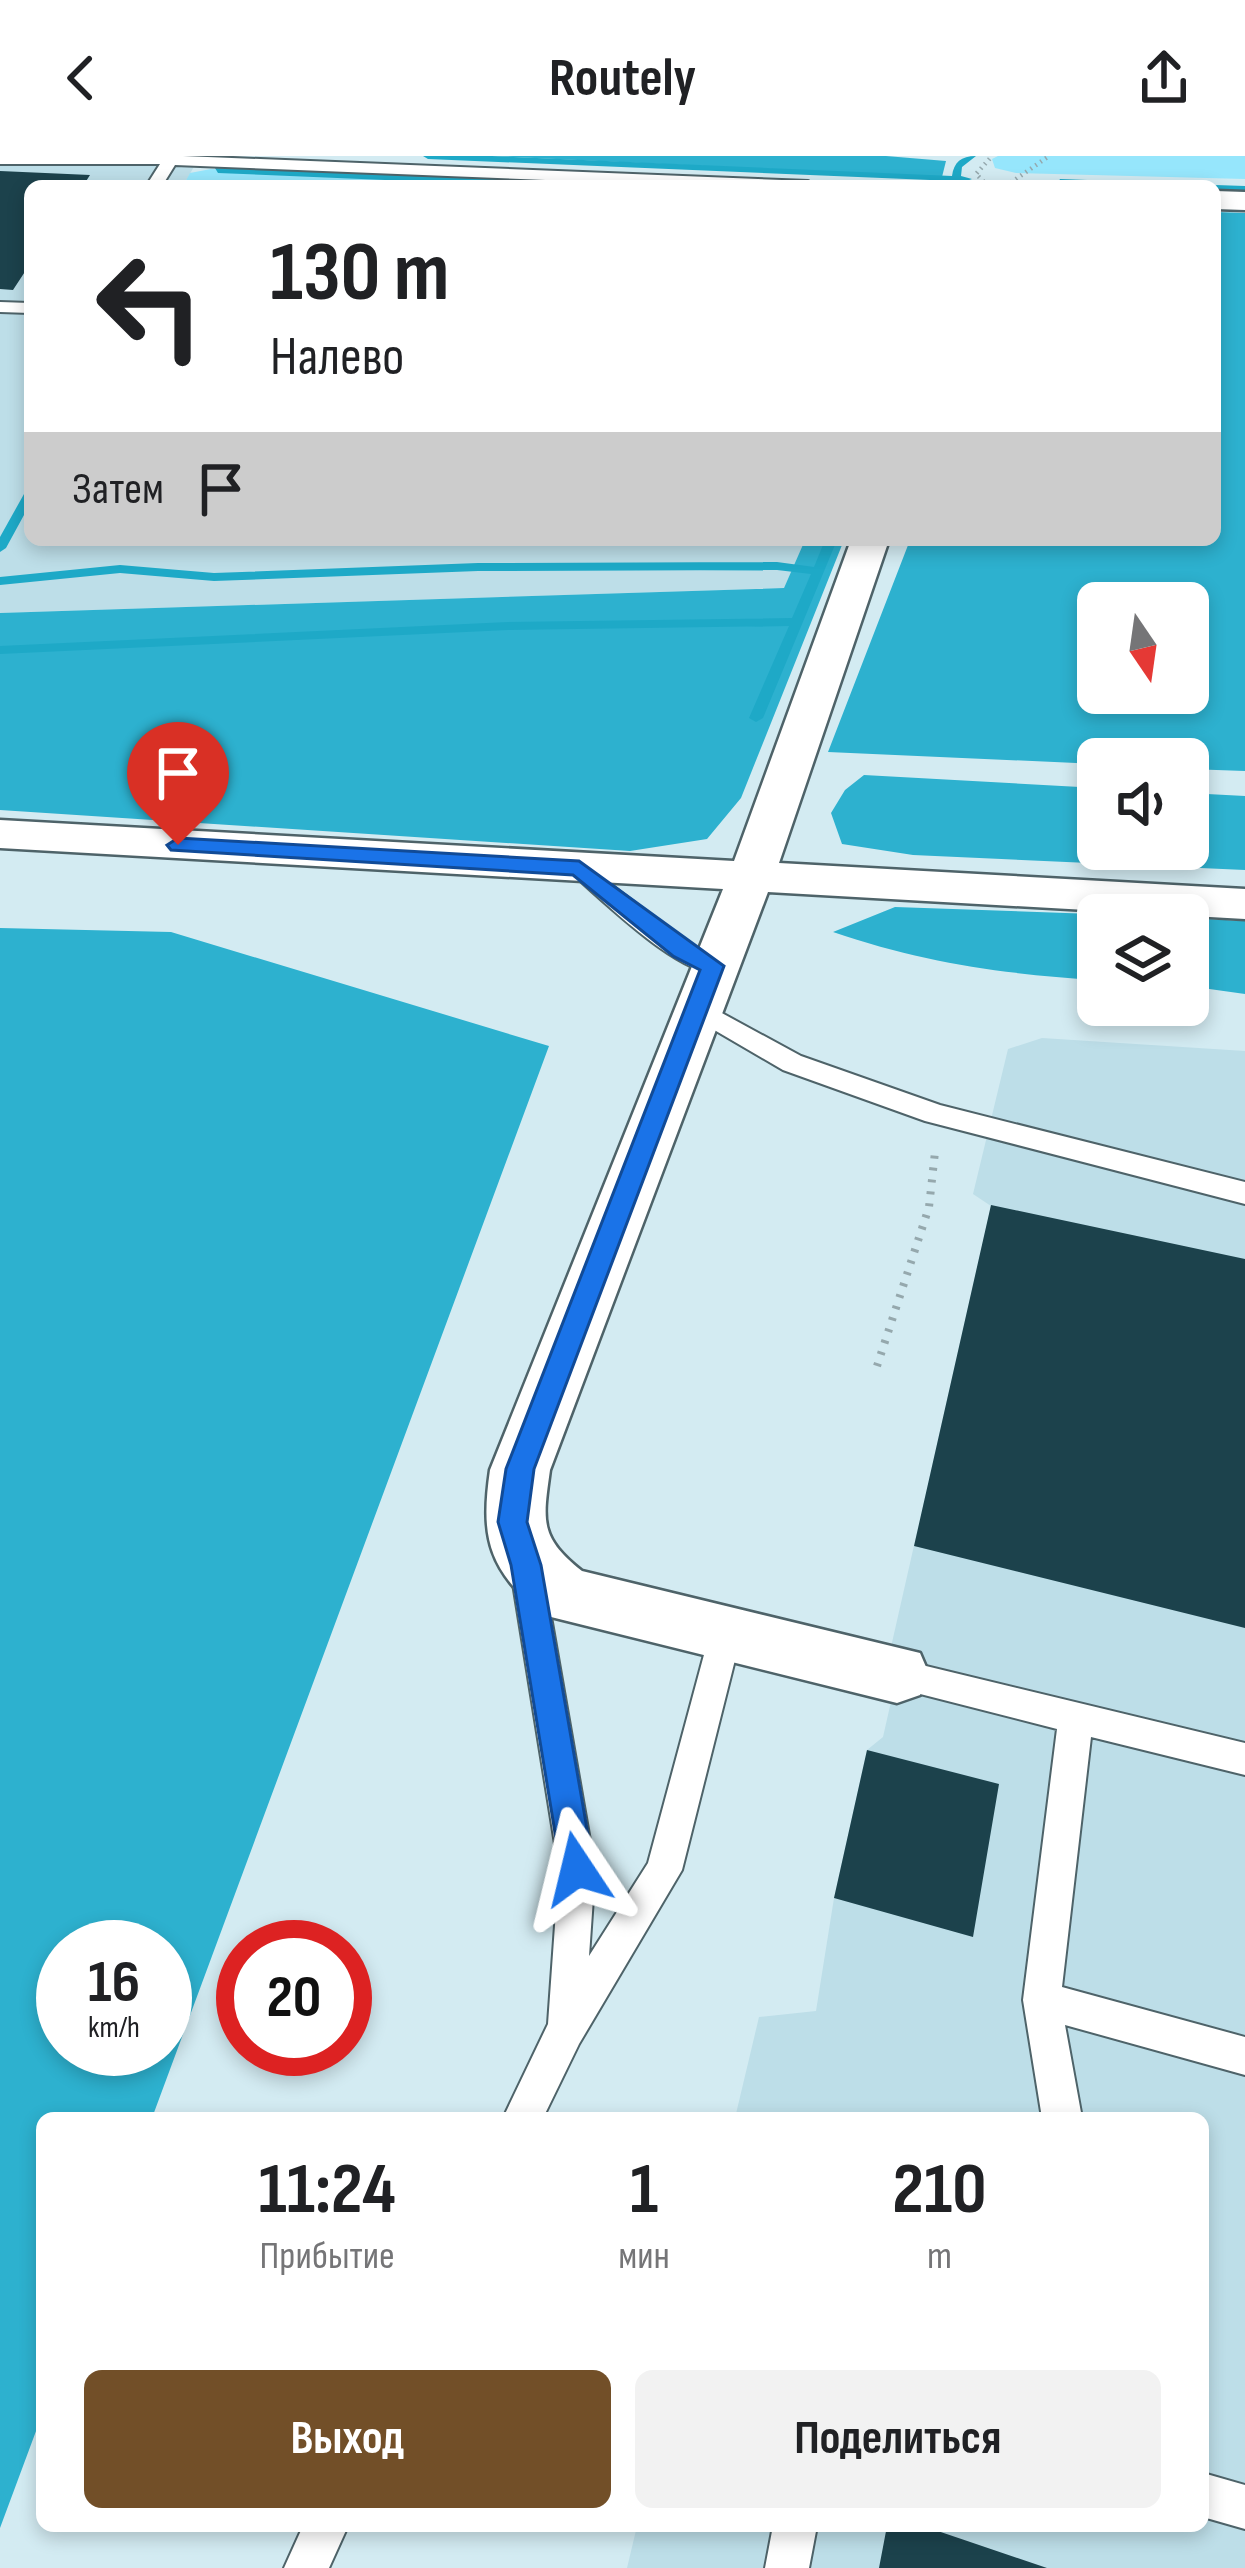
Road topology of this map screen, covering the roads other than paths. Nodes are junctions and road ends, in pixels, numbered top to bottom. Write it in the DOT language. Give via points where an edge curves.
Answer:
graph roads {
  1 [pos="0,159"];
  2 [pos="170,160"];
  3 [pos="158,180"];
  4 [pos="520,180"];
  5 [pos="868,546"];
  6 [pos="0,834"];
  7 [pos="579,868"];
  8 [pos="751,877"];
  9 [pos="1245,904"];
  10 [pos="704,987"];
  11 [pos="1245,1192"];
  12 [pos="526,1565"];
  13 [pos="724,1636"];
  14 [pos="897,1675"];
  15 [pos="1076,1717"];
  16 [pos="1245,1759"];
  17 [pos="1042,2000"];
  18 [pos="566,2030"];
  19 [pos="1245,2056"];
  20 [pos="526,2112"];
  21 [pos="1061,2112"];
  22 [pos="1209,2497"];
  23 [pos="1245,2507"];
  24 [pos="323,2532"];
  25 [pos="794,2532"];
  26 [pos="306,2568"];
  27 [pos="788,2568"];
  1 -- 2 [label="lane"];
  2 -- 3 [label="lane"];
  2 -- 4 [label="lane"];
  5 -- 8 [label="street"];
  6 -- 7 [label="street"];
  7 -- 8 [label="street"];
  7 -- 10 [label="lane" via="681,951"];
  8 -- 9 [label="street"];
  8 -- 10 [label="street"];
  10 -- 11 [label="lane" via="792,1063 935,1114"];
  10 -- 12 [label="street" via="520,1469 512,1522"];
  12 -- 13 [label="street" via="565,1595"];
  12 -- 18 [label="lane" via="577,1869"];
  13 -- 14 [label="street"];
  13 -- 18 [label="lane" via="664,1870"];
  14 -- 15 [label="lane"];
  15 -- 16 [label="lane"];
  15 -- 17 [label="lane"];
  17 -- 19 [label="lane"];
  17 -- 21 [label="lane"];
  18 -- 20 [label="lane"];
  22 -- 23 [label="lane"];
  24 -- 26 [label="lane"];
  25 -- 27 [label="lane"];
}
